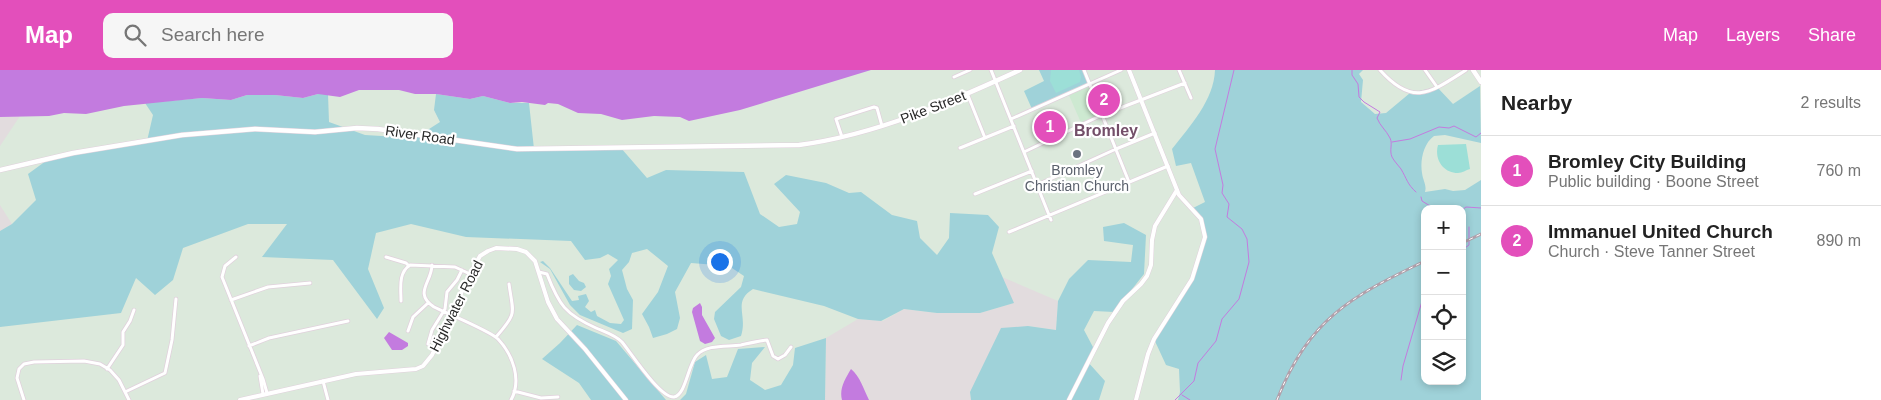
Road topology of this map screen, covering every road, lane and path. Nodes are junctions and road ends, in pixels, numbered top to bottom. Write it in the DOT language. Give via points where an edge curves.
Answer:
graph roads {
  1 [pos="970,70"];
  2 [pos="991,70"];
  3 [pos="1020,70"];
  4 [pos="1084,70"];
  5 [pos="1120,70"];
  6 [pos="1130,70"];
  7 [pos="1179,70"];
  8 [pos="1380,70"];
  9 [pos="1425,70"];
  10 [pos="1466,70"];
  11 [pos="1472,70"];
  12 [pos="954,77"];
  13 [pos="1480,78"];
  14 [pos="996,81"];
  15 [pos="1089,83"];
  16 [pos="1185,83"];
  17 [pos="1438,87"];
  18 [pos="967,93"];
  19 [pos="1191,98"];
  20 [pos="1141,100"];
  21 [pos="1102,115"];
  22 [pos="1011,119"];
  23 [pos="882,126"];
  24 [pos="1014,126"];
  25 [pos="1154,134"];
  26 [pos="843,137"];
  27 [pos="985,138"];
  28 [pos="960,148"];
  29 [pos="1116,149"];
  30 [pos="1024,152"];
  31 [pos="1168,166"];
  32 [pos="0,170"];
  33 [pos="1032,171"];
  34 [pos="1129,182"];
  35 [pos="1037,184"];
  36 [pos="1177,190"];
  37 [pos="975,194"];
  38 [pos="1050,218"];
  39 [pos="1009,232"];
  40 [pos="236,257"];
  41 [pos="386,257"];
  42 [pos="409,266"];
  43 [pos="432,266"];
  44 [pos="462,270"];
  45 [pos="539,272"];
  46 [pos="470,274"];
  47 [pos="310,283"];
  48 [pos="508,284"];
  49 [pos="176,299"];
  50 [pos="231,300"];
  51 [pos="401,301"];
  52 [pos="428,303"];
  53 [pos="134,310"];
  54 [pos="444,312"];
  55 [pos="450,315"];
  56 [pos="348,321"];
  57 [pos="408,332"];
  58 [pos="496,337"];
  59 [pos="428,344"];
  60 [pos="249,346"];
  61 [pos="791,346"];
  62 [pos="108,368"];
  63 [pos="323,381"];
  64 [pos="514,391"];
  65 [pos="125,392"];
  66 [pos="265,394"];
  67 [pos="558,397"];
  68 [pos="24,400"];
  69 [pos="129,400"];
  70 [pos="240,400"];
  71 [pos="328,400"];
  72 [pos="511,400"];
  73 [pos="626,400"];
  74 [pos="1068,400"];
  75 [pos="1136,400"];
  1 -- 12 [label="street"];
  2 -- 14 [label="street"];
  3 -- 14 [label="main road, Pike Street"];
  4 -- 15 [label="street"];
  5 -- 15 [label="street"];
  6 -- 20 [label="street"];
  7 -- 16 [label="street"];
  8 -- 17 [label="street" via="1398,87 1410,93"];
  9 -- 17 [label="street"];
  10 -- 17 [label="street"];
  11 -- 13 [label="main road"];
  14 -- 18 [label="main road, Pike Street"];
  14 -- 22 [label="street"];
  15 -- 21 [label="street"];
  15 -- 22 [label="street"];
  16 -- 19 [label="street"];
  16 -- 20 [label="street"];
  18 -- 23 [label="main road, Pike Street"];
  18 -- 27 [label="street"];
  20 -- 21 [label="street"];
  20 -- 25 [label="street"];
  21 -- 29 [label="street"];
  21 -- 30 [label="street"];
  22 -- 24 [label="street"];
  23 -- 26 [label="main road, Pike Street"];
  23 -- 26 [label="street" via="874,107 836,119"];
  24 -- 27 [label="street"];
  24 -- 30 [label="street"];
  25 -- 29 [label="street"];
  25 -- 31 [label="street"];
  26 -- 32 [label="main road, River Road" via="783,146 517,149 378,128 315,132 248,129 182,135"];
  27 -- 28 [label="street"];
  29 -- 34 [label="street"];
  29 -- 35 [label="street"];
  30 -- 33 [label="street"];
  31 -- 34 [label="street"];
  31 -- 36 [label="street"];
  33 -- 35 [label="street"];
  33 -- 37 [label="street"];
  34 -- 38 [label="street"];
  35 -- 38 [label="street"];
  36 -- 74 [label="street" via="1154,226 1147,276 1108,323"];
  36 -- 75 [label="street" via="1201,219 1205,232 1203,245 1192,279 1154,339"];
  38 -- 39 [label="street"];
  40 -- 50 [label="street" via="226,264 222,273"];
  41 -- 42 [label="street"];
  42 -- 43 [label="street"];
  42 -- 51 [label="street" via="402,275"];
  43 -- 44 [label="street"];
  43 -- 52 [label="street" via="424,288"];
  44 -- 46 [label="street"];
  44 -- 54 [label="street" via="447,292"];
  45 -- 46 [label="street, Highwater Road" via="535,261 526,252 500,248 480,256"];
  45 -- 61 [label="street" via="547,274 569,314 616,337 656,384 671,396 681,392 689,367 701,352 767,340 773,356 778,359"];
  45 -- 73 [label="street, Highwater Road" via="557,319"];
  46 -- 55 [label="street, Highwater Road"];
  47 -- 50 [label="street" via="268,287"];
  48 -- 58 [label="street" via="513,314"];
  49 -- 65 [label="street" via="172,340 164,373"];
  50 -- 60 [label="street"];
  52 -- 54 [label="street"];
  52 -- 57 [label="street" via="413,316"];
  53 -- 62 [label="street" via="122,332 122,345"];
  54 -- 55 [label="street"];
  54 -- 59 [label="street" via="432,330"];
  55 -- 58 [label="street"];
  55 -- 63 [label="street, Highwater Road" via="432,356 419,368 370,372"];
  56 -- 60 [label="street" via="269,338"];
  58 -- 64 [label="street" via="515,370"];
  60 -- 66 [label="street"];
  62 -- 65 [label="street"];
  62 -- 68 [label="street" via="86,361 27,363 17,375"];
  63 -- 66 [label="street, Highwater Road"];
  63 -- 71 [label="street"];
  64 -- 67 [label="street" via="541,398"];
  64 -- 72 [label="street"];
  65 -- 69 [label="street"];
  66 -- 70 [label="street, Highwater Road"];
}
